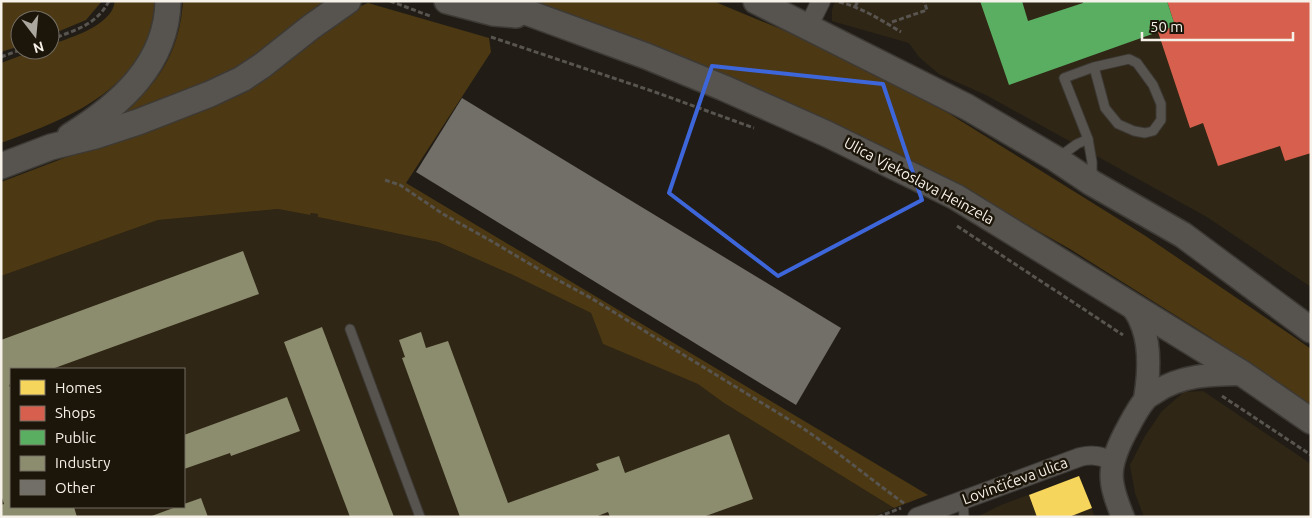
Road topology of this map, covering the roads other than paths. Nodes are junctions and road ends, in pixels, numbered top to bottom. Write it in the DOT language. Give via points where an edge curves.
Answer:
graph roads {
  1 [pos="168,1"];
  2 [pos="348,1"];
  3 [pos="448,1"];
  4 [pos="496,1"];
  5 [pos="756,1"];
  6 [pos="821,1"];
  7 [pos="535,15"];
  8 [pos="808,27"];
  9 [pos="1094,67"];
  10 [pos="1088,139"];
  11 [pos="51,147"];
  12 [pos="1056,159"];
  13 [pos="1,166"];
  14 [pos="1092,183"];
  15 [pos="1132,306"];
  16 [pos="1308,327"];
  17 [pos="350,329"];
  18 [pos="1243,374"];
  19 [pos="1145,399"];
  20 [pos="1311,422"];
  21 [pos="1113,461"];
  22 [pos="964,508"];
  23 [pos="912,511"];
  24 [pos="420,517"];
  25 [pos="1123,517"];
  1 -- 11 [label="main road" via="165,30 159,47 136,84 95,120"];
  2 -- 11 [label="main road" via="263,65 210,94 138,122"];
  3 -- 7 [label="main road" via="493,13"];
  4 -- 7 [label="main road, Ulica Vjekoslava Heinzela"];
  5 -- 8 [label="main road"];
  6 -- 8 [label="street"];
  7 -- 15 [label="main road, Ulica Vjekoslava Heinzela" via="646,56 827,134 956,197"];
  8 -- 12 [label="main road" via="967,107"];
  9 -- 9 [label="lane" via="1129,59 1137,63 1153,85 1161,104 1161,120 1153,131 1134,131 1118,124 1105,108"];
  9 -- 10 [label="lane" via="1064,78"];
  10 -- 12 [label="lane"];
  10 -- 14 [label="lane"];
  11 -- 13 [label="main road"];
  12 -- 14 [label="main road"];
  14 -- 16 [label="main road" via="1183,235"];
  15 -- 18 [label="main road, Ulica Vjekoslava Heinzela"];
  15 -- 19 [label="street" via="1141,320 1147,348"];
  17 -- 24 [label="lane"];
  18 -- 19 [label="street" via="1207,375 1176,382"];
  18 -- 20 [label="main road, Ulica Vjekoslava Heinzela"];
  19 -- 21 [label="street"];
  21 -- 22 [label="street, Lovinčićeva ulica" via="1094,455 1080,457"];
  21 -- 25 [label="street" via="1112,486"];
  22 -- 23 [label="street, Lovinčićeva ulica"];
}
